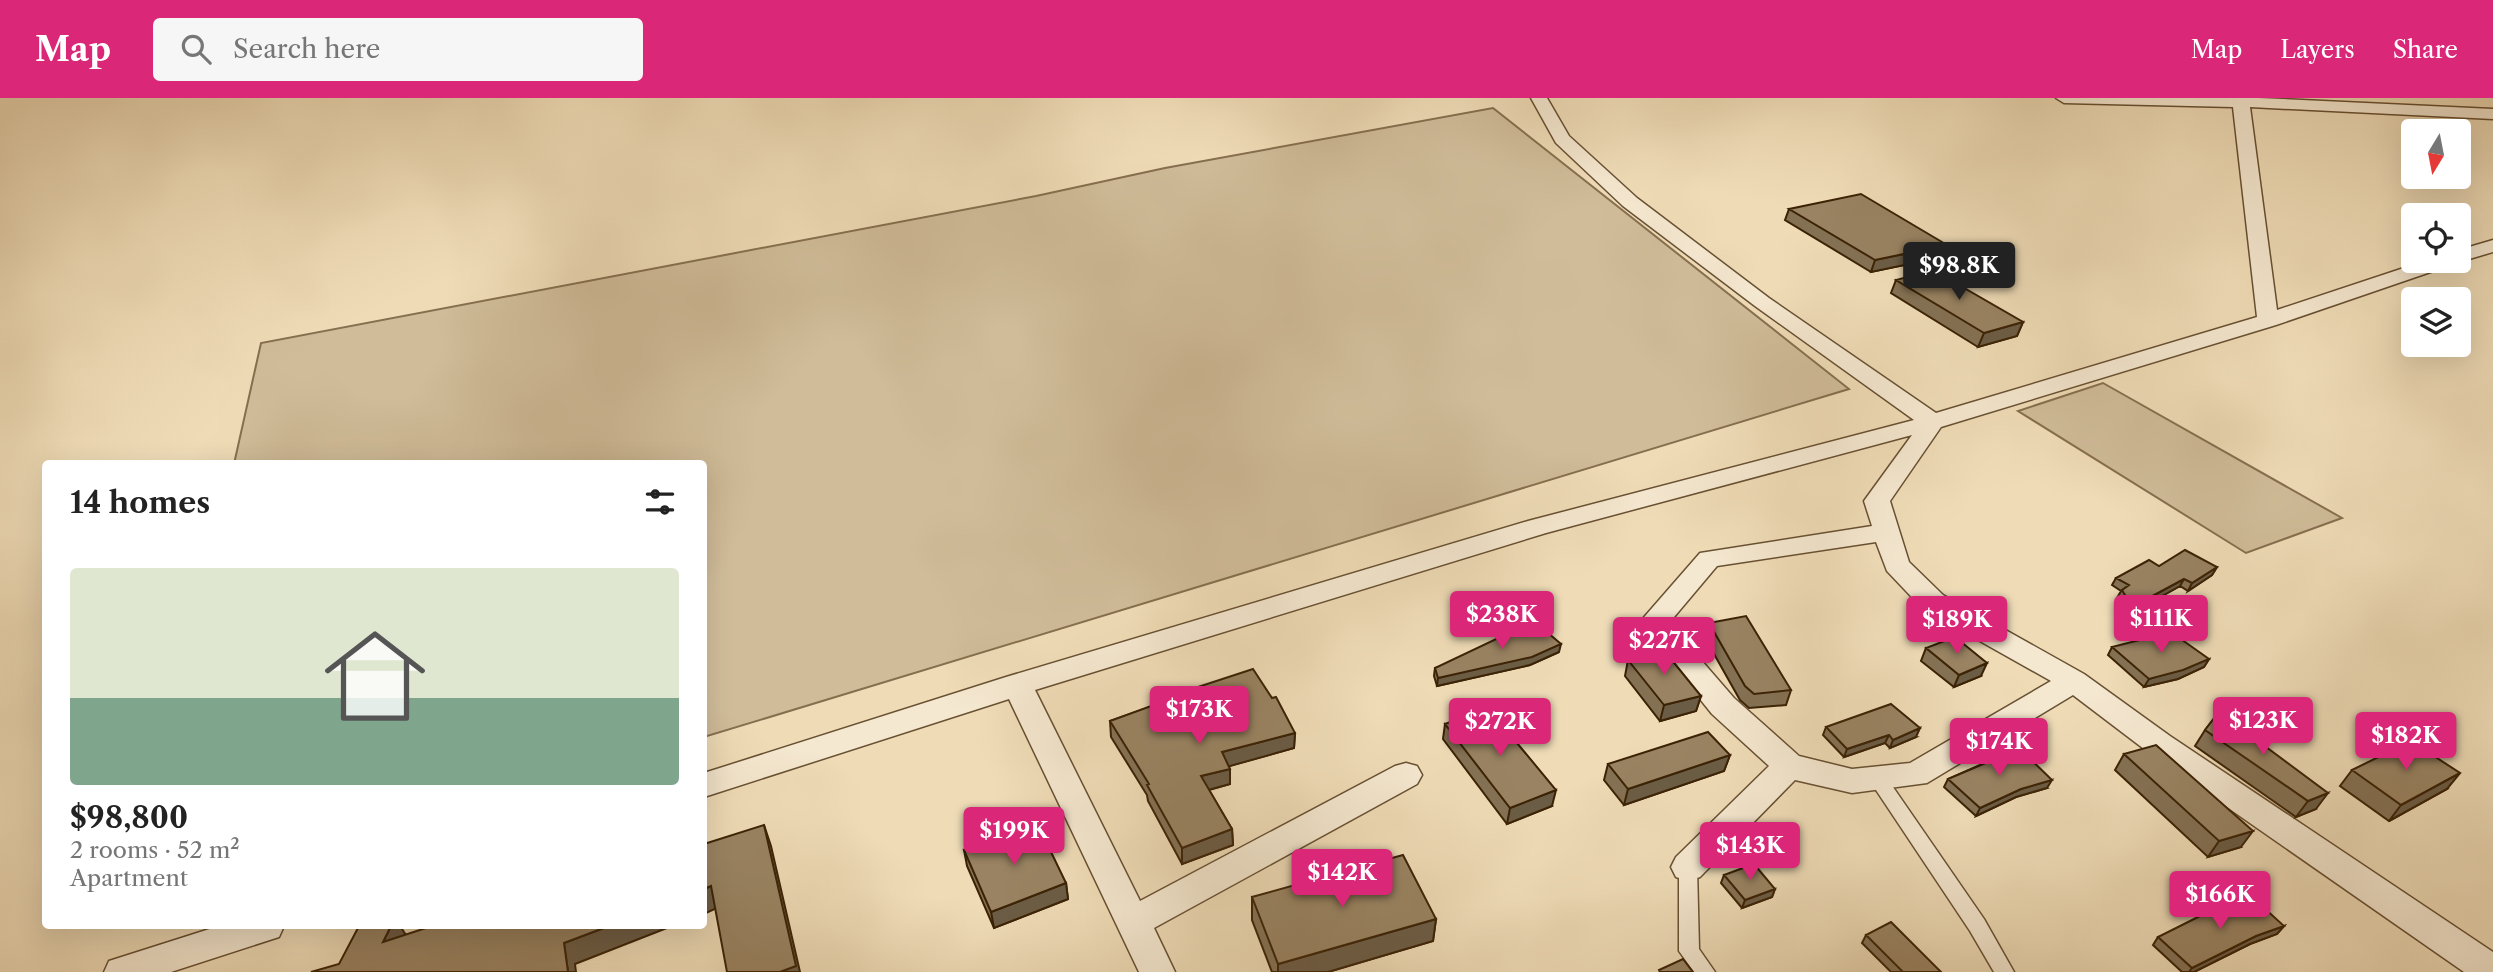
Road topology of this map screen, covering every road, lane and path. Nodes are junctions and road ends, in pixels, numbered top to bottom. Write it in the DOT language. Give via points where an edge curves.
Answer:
graph roads {
  1 [pos="1539,98"];
  2 [pos="2064,98"];
  3 [pos="2241,102"];
  4 [pos="2493,114"];
  5 [pos="2493,246"];
  6 [pos="2471,252"];
  7 [pos="2408,273"];
  8 [pos="2268,320"];
  9 [pos="1933,422"];
  10 [pos="1885,532"];
  11 [pos="2074,681"];
  12 [pos="1017,685"];
  13 [pos="1789,766"];
  14 [pos="1406,775"];
  15 [pos="1878,779"];
  16 [pos="707,784"];
  17 [pos="1688,867"];
  18 [pos="1133,922"];
  19 [pos="257,929"];
  20 [pos="2485,966"];
  21 [pos="122,972"];
  22 [pos="1157,972"];
  23 [pos="1705,972"];
  24 [pos="2004,972"];
  1 -- 9 [label="street" via="1562,139 1630,202"];
  2 -- 3 [label="street"];
  3 -- 4 [label="street"];
  3 -- 8 [label="street"];
  5 -- 6 [label="street"];
  7 -- 8 [label="street"];
  8 -- 9 [label="street"];
  9 -- 10 [label="street" via="1877,501"];
  9 -- 12 [label="street" via="1537,527"];
  10 -- 11 [label="street" via="1897,565 1933,603"];
  10 -- 13 [label="street" via="1709,559 1653,623 1723,706"];
  11 -- 15 [label="street" via="1916,774"];
  11 -- 20 [label="street"];
  12 -- 16 [label="street"];
  12 -- 18 [label="street"];
  13 -- 15 [label="street" via="1852,781"];
  13 -- 17 [label="street"];
  14 -- 18 [label="street"];
  15 -- 24 [label="lane"];
  17 -- 23 [label="lane" via="1689,951"];
  18 -- 22 [label="street"];
  19 -- 21 [label="street"];
}
